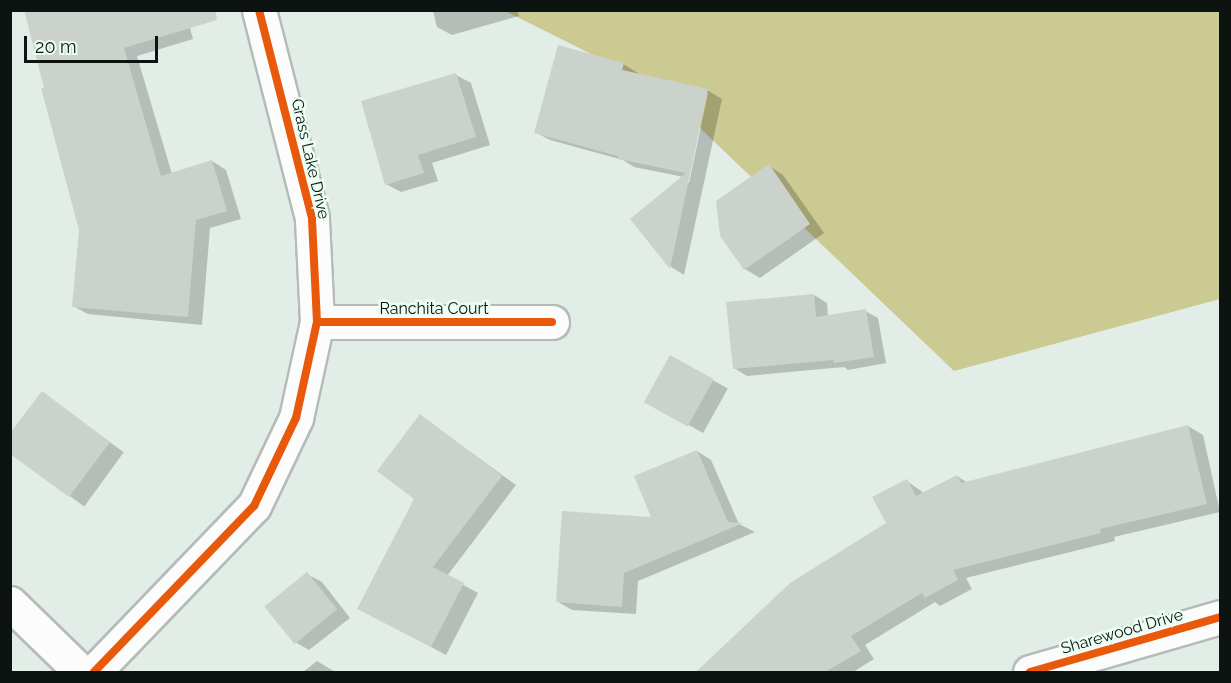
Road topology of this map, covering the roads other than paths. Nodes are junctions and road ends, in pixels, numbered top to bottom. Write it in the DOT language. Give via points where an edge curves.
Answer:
graph roads {
  1 [pos="259,10"];
  2 [pos="317,322"];
  3 [pos="552,322"];
  4 [pos="10,603"];
  5 [pos="1221,618"];
  6 [pos="81,672"];
  7 [pos="94,672"];
  8 [pos="1030,672"];
  1 -- 2 [label="street, Grass Lake Drive" via="312,218"];
  2 -- 3 [label="street, Ranchita Court"];
  2 -- 7 [label="street, Grass Lake Drive" via="296,418 254,506"];
  4 -- 6 [label="street"];
  5 -- 8 [label="street, Sharewood Drive"];
}
